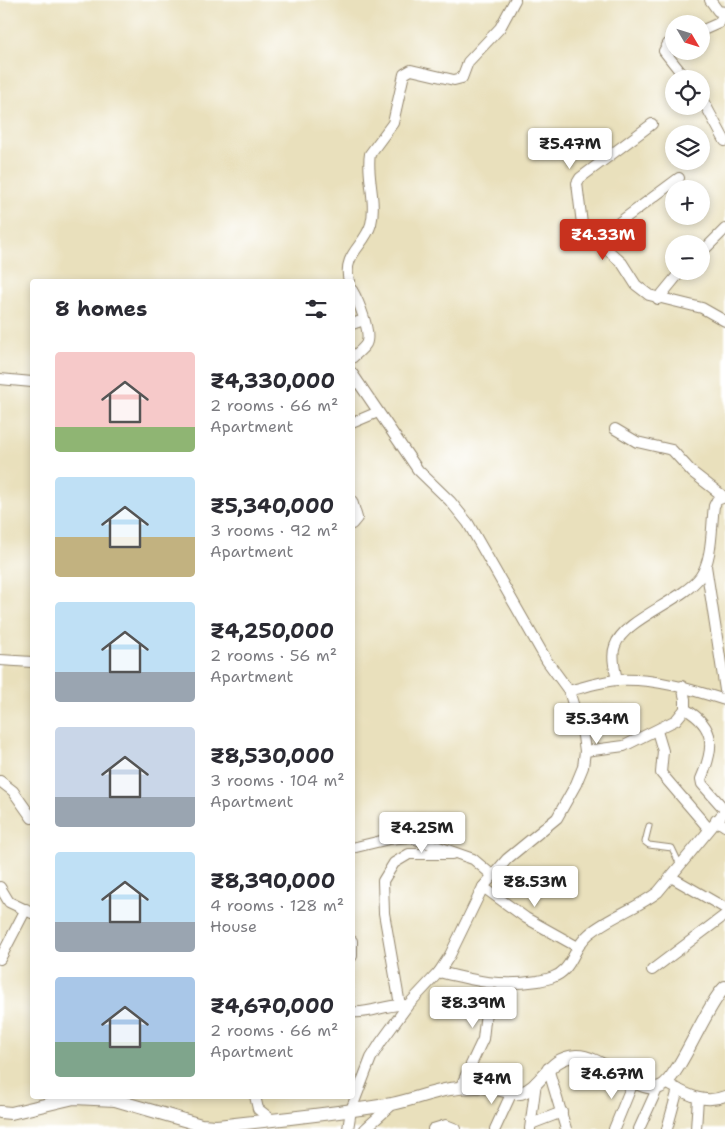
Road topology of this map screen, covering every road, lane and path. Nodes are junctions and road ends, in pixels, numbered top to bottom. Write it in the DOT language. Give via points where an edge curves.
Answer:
graph roads {
  1 [pos="515,0"];
  2 [pos="710,0"];
  3 [pos="725,12"];
  4 [pos="710,27"];
  5 [pos="671,60"];
  6 [pos="679,70"];
  7 [pos="710,114"];
  8 [pos="652,124"];
  9 [pos="725,141"];
  10 [pos="679,178"];
  11 [pos="725,229"];
  12 [pos="600,242"];
  13 [pos="710,243"];
  14 [pos="349,279"];
  15 [pos="674,280"];
  16 [pos="355,298"];
  17 [pos="658,299"];
  18 [pos="364,320"];
  19 [pos="725,320"];
  20 [pos="355,323"];
  21 [pos="355,355"];
  22 [pos="355,378"];
  23 [pos="0,380"];
  24 [pos="30,382"];
  25 [pos="378,412"];
  26 [pos="355,422"];
  27 [pos="615,429"];
  28 [pos="724,496"];
  29 [pos="706,565"];
  30 [pos="0,660"];
  31 [pos="30,662"];
  32 [pos="617,680"];
  33 [pos="682,686"];
  34 [pos="725,690"];
  35 [pos="568,691"];
  36 [pos="725,700"];
  37 [pos="684,709"];
  38 [pos="657,730"];
  39 [pos="585,751"];
  40 [pos="0,781"];
  41 [pos="725,811"];
  42 [pos="30,815"];
  43 [pos="721,823"];
  44 [pos="649,826"];
  45 [pos="709,829"];
  46 [pos="355,847"];
  47 [pos="452,854"];
  48 [pos="680,866"];
  49 [pos="492,875"];
  50 [pos="671,877"];
  51 [pos="0,887"];
  52 [pos="483,887"];
  53 [pos="725,908"];
  54 [pos="29,911"];
  55 [pos="725,915"];
  56 [pos="576,946"];
  57 [pos="0,959"];
  58 [pos="652,970"];
  59 [pos="439,972"];
  60 [pos="506,985"];
  61 [pos="725,986"];
  62 [pos="404,1005"];
  63 [pos="355,1012"];
  64 [pos="548,1068"];
  65 [pos="634,1080"];
  66 [pos="536,1082"];
  67 [pos="662,1085"];
  68 [pos="460,1088"];
  69 [pos="678,1089"];
  70 [pos="512,1092"];
  71 [pos="725,1096"];
  72 [pos="698,1098"];
  73 [pos="70,1099"];
  74 [pos="94,1099"];
  75 [pos="256,1099"];
  76 [pos="394,1104"];
  77 [pos="351,1110"];
  78 [pos="0,1112"];
  79 [pos="562,1112"];
  80 [pos="272,1120"];
  81 [pos="531,1127"];
  82 [pos="348,1129"];
  83 [pos="365,1129"];
  84 [pos="433,1129"];
  85 [pos="456,1129"];
  86 [pos="495,1129"];
  87 [pos="566,1129"];
  88 [pos="614,1129"];
  89 [pos="639,1129"];
  90 [pos="666,1129"];
  91 [pos="696,1129"];
  1 -- 14 [label="street" via="500,28 468,62 462,78 454,80 411,70 404,74 393,123 370,154 371,223 369,231 351,254"];
  2 -- 3 [label="street" via="718,10"];
  3 -- 4 [label="street" via="719,23"];
  5 -- 6 [label="street"];
  7 -- 9 [label="street"];
  8 -- 12 [label="street" via="577,183 582,224"];
  10 -- 12 [label="street" via="606,233"];
  11 -- 13 [label="street"];
  12 -- 17 [label="street" via="642,291"];
  15 -- 17 [label="street"];
  16 -- 18 [label="street"];
  17 -- 19 [label="street" via="702,308"];
  18 -- 20 [label="street"];
  18 -- 21 [label="street" via="368,341"];
  22 -- 25 [label="street"];
  23 -- 24 [label="street"];
  25 -- 26 [label="street"];
  25 -- 35 [label="street" via="418,470 468,523 547,661"];
  27 -- 28 [label="street" via="636,442 672,450 692,472"];
  28 -- 29 [label="street" via="714,506"];
  29 -- 32 [label="street" via="692,586 621,636 614,652"];
  29 -- 34 [label="street"];
  30 -- 31 [label="street"];
  32 -- 33 [label="street"];
  32 -- 35 [label="street"];
  33 -- 36 [label="street"];
  33 -- 37 [label="street" via="686,699"];
  35 -- 39 [label="street"];
  37 -- 38 [label="street" via="676,720"];
  37 -- 41 [label="street" via="700,719 708,733 710,756 702,784"];
  38 -- 39 [label="street" via="624,746"];
  38 -- 45 [label="street" via="663,751 661,773"];
  39 -- 49 [label="street" via="576,784 557,818 521,846"];
  40 -- 42 [label="street" via="13,791"];
  41 -- 43 [label="street"];
  43 -- 45 [label="street"];
  44 -- 48 [label="lane" via="645,842 672,848"];
  45 -- 48 [label="street"];
  46 -- 47 [label="street" via="410,837"];
  47 -- 49 [label="street" via="473,860"];
  47 -- 62 [label="street" via="409,854 394,863 382,880 384,913"];
  48 -- 50 [label="street"];
  49 -- 52 [label="street"];
  50 -- 53 [label="street"];
  50 -- 56 [label="street" via="645,902 601,925"];
  51 -- 54 [label="street" via="9,902"];
  52 -- 56 [label="street" via="526,918"];
  52 -- 59 [label="street"];
  54 -- 57 [label="street"];
  55 -- 58 [label="street"];
  56 -- 60 [label="street" via="566,968 557,976"];
  59 -- 60 [label="street"];
  59 -- 62 [label="street"];
  60 -- 68 [label="street" via="486,1012 483,1039"];
  61 -- 67 [label="street"];
  62 -- 63 [label="street" via="385,1005 368,1012"];
  62 -- 77 [label="street" via="372,1058"];
  64 -- 65 [label="street" via="560,1060 586,1056"];
  64 -- 66 [label="street"];
  64 -- 79 [label="street"];
  65 -- 67 [label="street"];
  65 -- 88 [label="street"];
  66 -- 70 [label="street" via="527,1091"];
  66 -- 81 [label="street"];
  67 -- 69 [label="street"];
  67 -- 89 [label="street"];
  68 -- 70 [label="street"];
  68 -- 76 [label="street"];
  69 -- 72 [label="street"];
  69 -- 90 [label="street"];
  70 -- 86 [label="street"];
  71 -- 72 [label="street" via="712,1100"];
  72 -- 91 [label="street"];
  73 -- 78 [label="street" via="11,1113"];
  74 -- 80 [label="street" via="115,1100 201,1126"];
  75 -- 80 [label="street" via="258,1109"];
  76 -- 77 [label="street"];
  76 -- 83 [label="street"];
  77 -- 80 [label="street"];
  77 -- 82 [label="street"];
  79 -- 81 [label="street"];
  79 -- 87 [label="street"];
  84 -- 85 [label="street" via="446,1125"];
}
